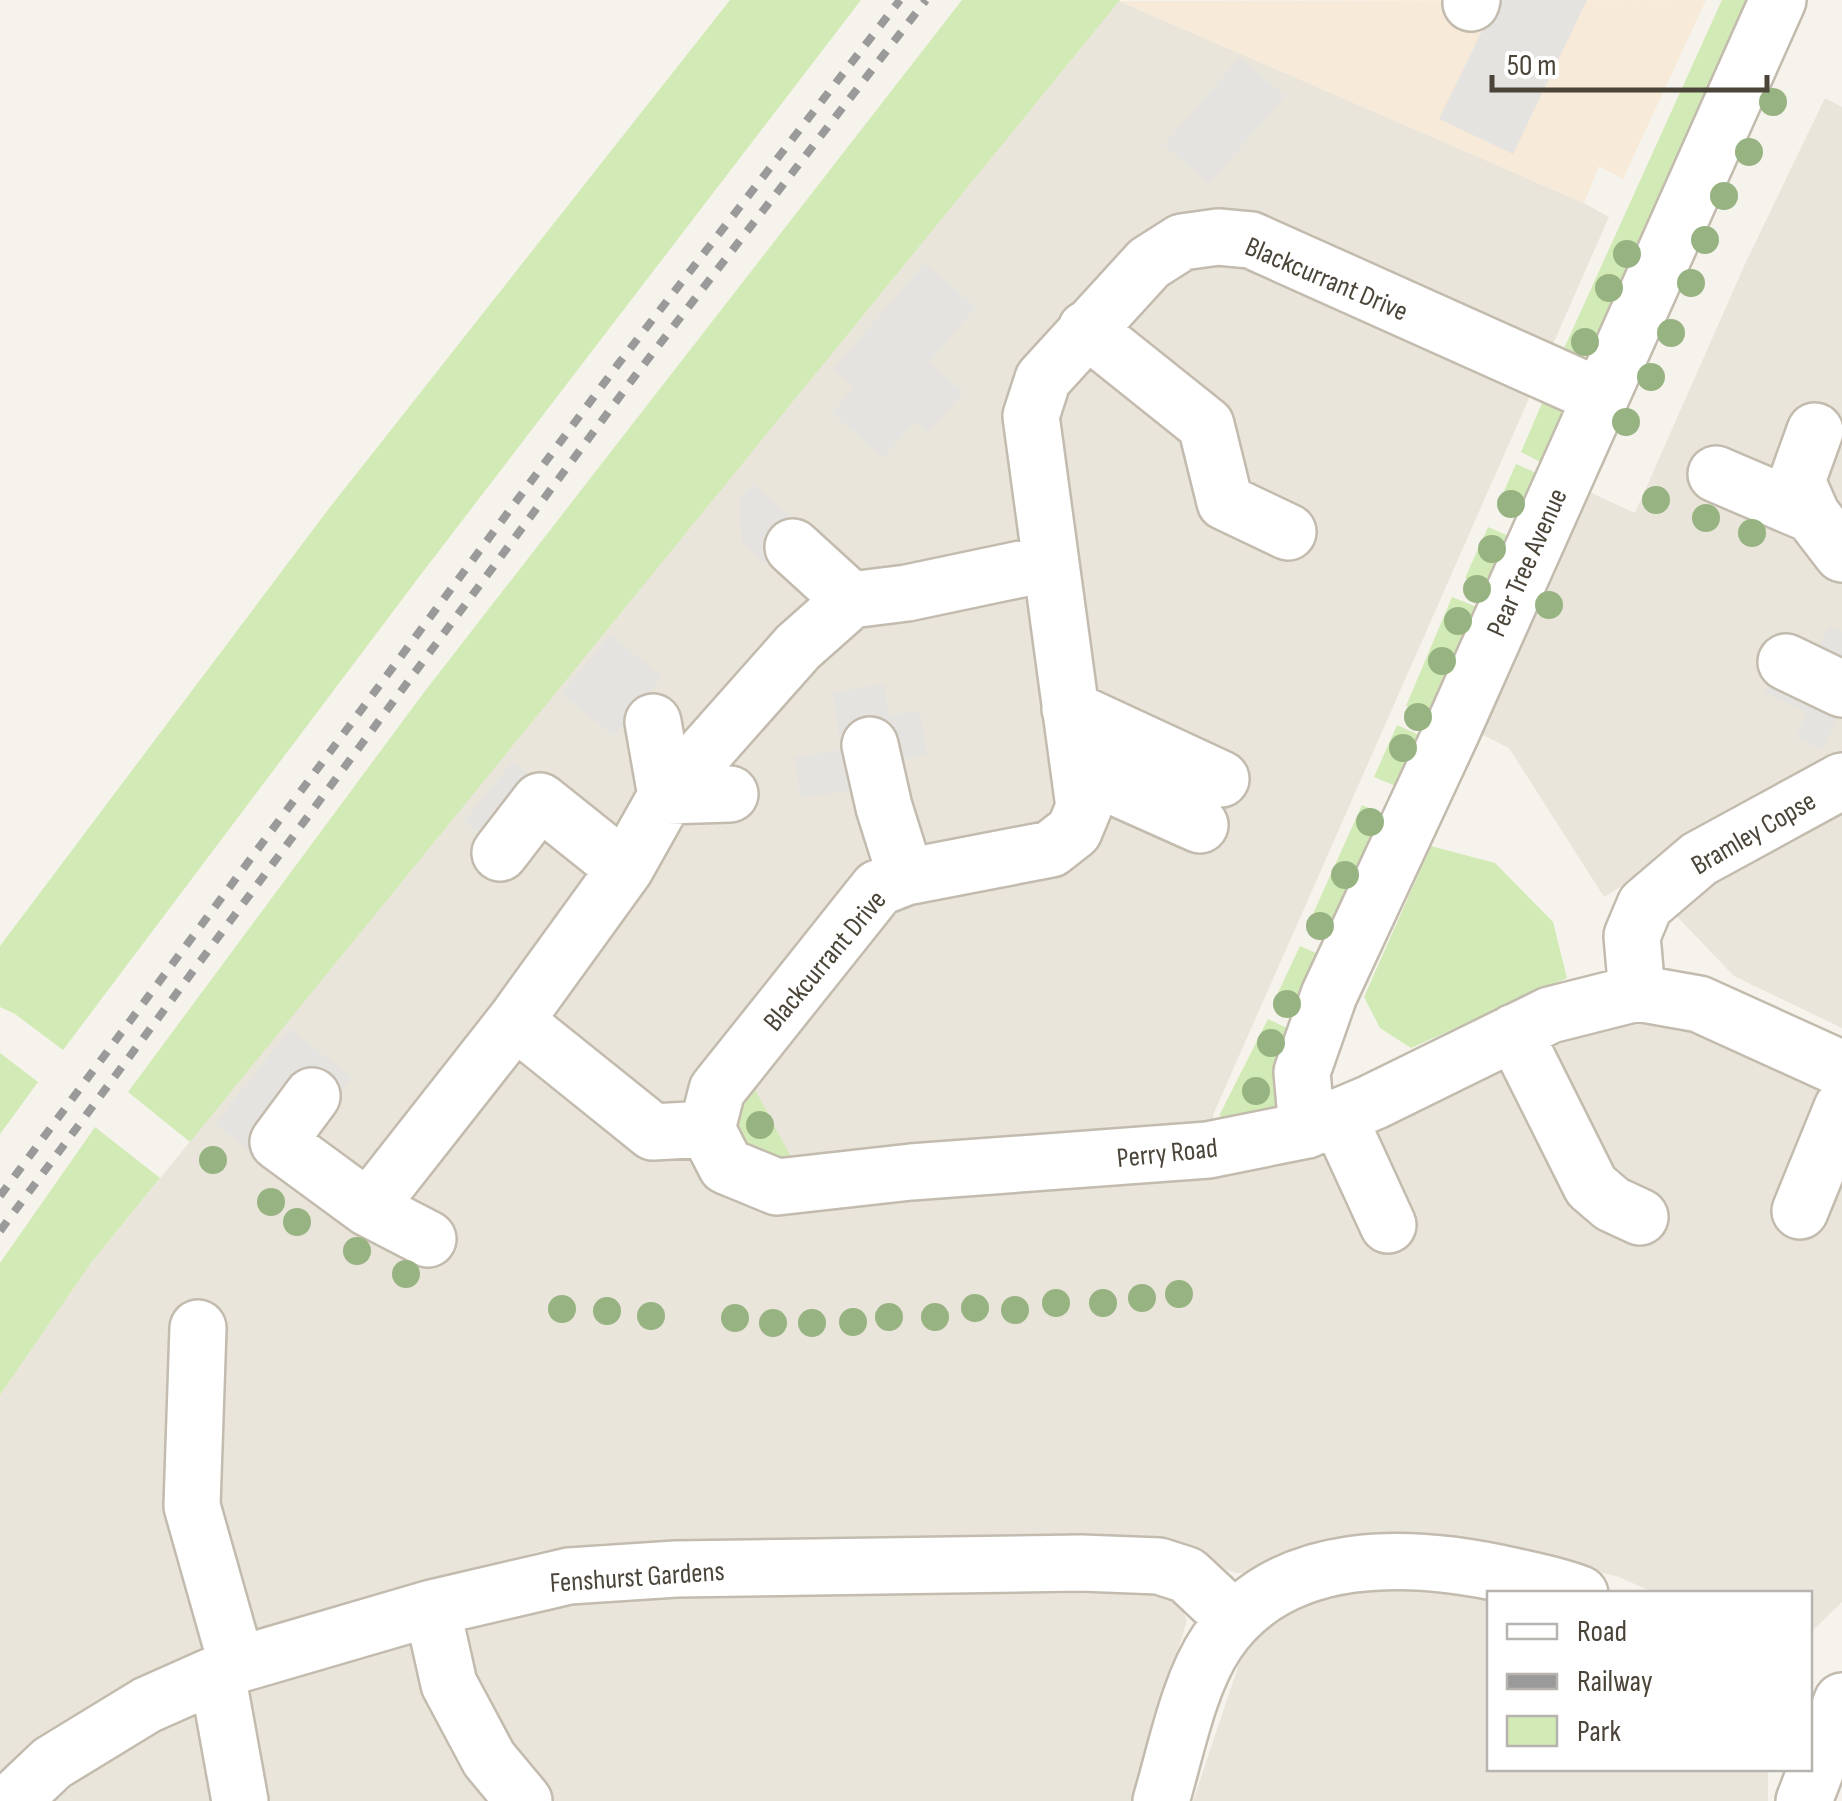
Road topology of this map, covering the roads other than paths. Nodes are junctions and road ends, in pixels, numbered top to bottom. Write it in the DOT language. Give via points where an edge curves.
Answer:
graph roads {
  1 [pos="1778,0"];
  2 [pos="1086,329"];
  3 [pos="1599,396"];
  4 [pos="1815,431"];
  5 [pos="1716,474"];
  6 [pos="1288,532"];
  7 [pos="1827,534"];
  8 [pos="793,547"];
  9 [pos="1050,563"];
  10 [pos="851,600"];
  11 [pos="1786,662"];
  12 [pos="1842,689"];
  13 [pos="1070,709"];
  14 [pos="653,722"];
  15 [pos="870,744"];
  16 [pos="1079,771"];
  17 [pos="1842,781"];
  18 [pos="666,796"];
  19 [pos="500,852"];
  20 [pos="625,869"];
  21 [pos="906,876"];
  22 [pos="1636,993"];
  23 [pos="516,1021"];
  24 [pos="1514,1032"];
  25 [pos="1842,1068"];
  26 [pos="312,1096"];
  27 [pos="1842,1108"];
  28 [pos="1322,1123"];
  29 [pos="707,1129"];
  30 [pos="348,1193"];
  31 [pos="1800,1211"];
  32 [pos="1640,1217"];
  33 [pos="1388,1225"];
  34 [pos="428,1239"];
  35 [pos="213,1359"];
  36 [pos="1568,1591"];
  37 [pos="432,1608"];
  38 [pos="1234,1619"];
  39 [pos="227,1669"];
  40 [pos="1833,1701"];
  41 [pos="12,1801"];
  42 [pos="240,1801"];
  43 [pos="524,1801"];
  44 [pos="1161,1801"];
  45 [pos="1804,1801"];
  1 -- 3 [label="street, Pear Tree Avenue"];
  2 -- 3 [label="street, Blackcurrant Drive" via="1150,262 1182,242 1251,240"];
  2 -- 6 [label="street" via="1206,425 1225,502"];
  2 -- 9 [label="street, Blackcurrant Drive" via="1043,379 1031,416"];
  3 -- 28 [label="street, Pear Tree Avenue" via="1329,995 1302,1072"];
  4 -- 7 [label="street" via="1797,481"];
  5 -- 7 [label="street"];
  8 -- 10 [label="street"];
  9 -- 10 [label="street"];
  9 -- 13 [label="street, Blackcurrant Drive"];
  10 -- 18 [label="street" via="798,647 717,773"];
  11 -- 12 [label="street"];
  13 -- 16 [label="street, Blackcurrant Drive"];
  13 -- 16 [label="street" via="1210,802"];
  14 -- 18 [label="street"];
  15 -- 21 [label="street"];
  16 -- 21 [label="street, Blackcurrant Drive" via="1081,819 1051,849"];
  17 -- 22 [label="street, Bramley Copse" via="1699,859 1645,904 1632,936"];
  18 -- 20 [label="street"];
  19 -- 20 [label="street" via="540,801"];
  20 -- 23 [label="street"];
  21 -- 29 [label="street, Blackcurrant Drive" via="878,888 717,1090"];
  22 -- 24 [label="street, Perry Road" via="1550,1015"];
  22 -- 25 [label="street, Perry Road" via="1700,1004"];
  23 -- 29 [label="street" via="653,1132"];
  23 -- 30 [label="street"];
  24 -- 28 [label="street, Perry Road"];
  24 -- 32 [label="street" via="1591,1186"];
  26 -- 30 [label="street" via="278,1142"];
  27 -- 31 [label="street"];
  28 -- 29 [label="street, Perry Road" via="1208,1150 777,1187 726,1166"];
  28 -- 33 [label="street, Pear Tree Avenue"];
  30 -- 34 [label="street"];
  35 -- 39 [label="street" via="192,1506"];
  36 -- 38 [label="street" via="1467,1566 1370,1562 1288,1582"];
  37 -- 38 [label="street, Fenshurst Gardens" via="569,1576 1082,1562 1187,1574"];
  37 -- 39 [label="street, Fenshurst Gardens"];
  37 -- 43 [label="street" via="448,1684 489,1759"];
  38 -- 44 [label="street" via="1202,1666"];
  39 -- 41 [label="street, Fenshurst Gardens" via="147,1705 52,1763"];
  39 -- 42 [label="street"];
  40 -- 45 [label="street"];
}
